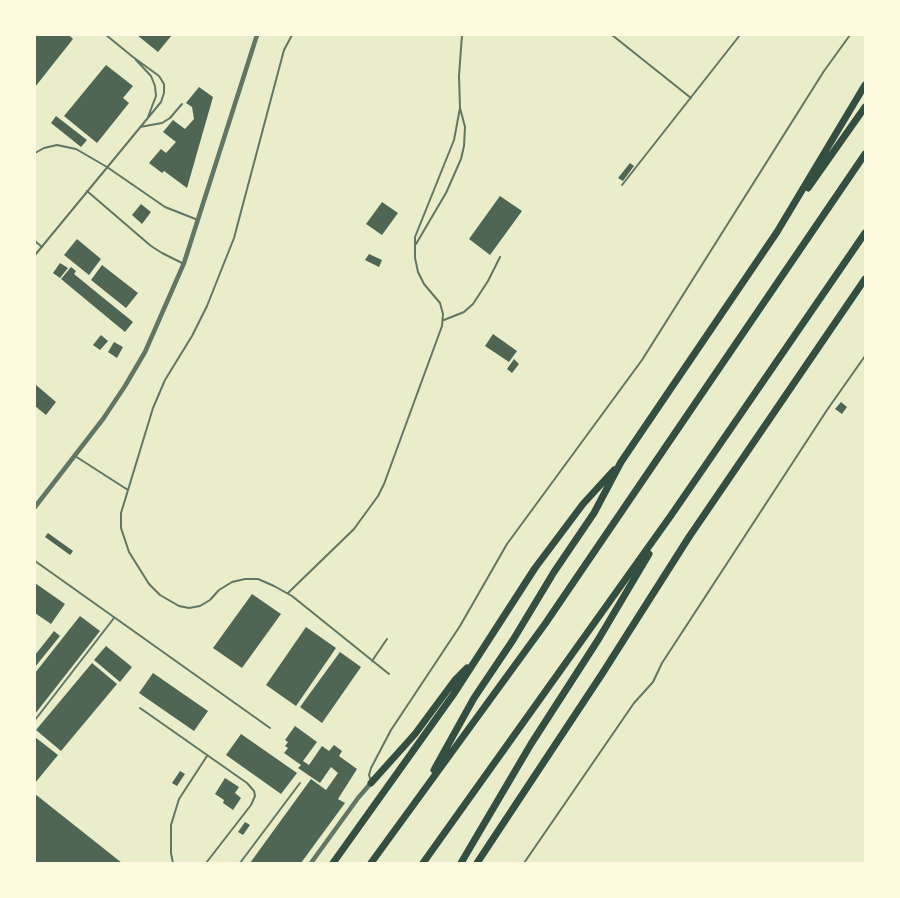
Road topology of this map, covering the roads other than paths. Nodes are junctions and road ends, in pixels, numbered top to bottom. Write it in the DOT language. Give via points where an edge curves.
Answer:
graph roads {
  1 [pos="106,35"];
  2 [pos="257,35"];
  3 [pos="292,35"];
  4 [pos="462,35"];
  5 [pos="612,35"];
  6 [pos="740,35"];
  7 [pos="850,35"];
  8 [pos="133,57"];
  9 [pos="865,85"];
  10 [pos="691,98"];
  11 [pos="182,104"];
  12 [pos="865,107"];
  13 [pos="460,108"];
  14 [pos="147,119"];
  15 [pos="140,127"];
  16 [pos="35,153"];
  17 [pos="865,154"];
  18 [pos="107,167"];
  19 [pos="622,185"];
  20 [pos="87,191"];
  21 [pos="198,220"];
  22 [pos="777,232"];
  23 [pos="865,233"];
  24 [pos="35,241"];
  25 [pos="416,244"];
  26 [pos="42,247"];
  27 [pos="35,255"];
  28 [pos="500,257"];
  29 [pos="184,264"];
  30 [pos="865,279"];
  31 [pos="443,320"];
  32 [pos="865,356"];
  33 [pos="75,456"];
  34 [pos="621,462"];
  35 [pos="128,490"];
  36 [pos="35,507"];
  37 [pos="672,514"];
  38 [pos="35,561"];
  39 [pos="288,593"];
  40 [pos="114,618"];
  41 [pos="388,639"];
  42 [pos="478,657"];
  43 [pos="372,661"];
  44 [pos="389,674"];
  45 [pos="140,708"];
  46 [pos="35,720"];
  47 [pos="270,728"];
  48 [pos="207,756"];
  49 [pos="300,783"];
  50 [pos="371,783"];
  51 [pos="419,796"];
  52 [pos="173,863"];
  53 [pos="206,863"];
  54 [pos="240,863"];
  55 [pos="311,863"];
  56 [pos="333,863"];
  57 [pos="371,863"];
  58 [pos="423,863"];
  59 [pos="461,863"];
  60 [pos="477,863"];
  61 [pos="524,863"];
  1 -- 8 [label="lane"];
  2 -- 21 [label="street"];
  3 -- 35 [label="lane" via="284,50 245,202 224,265 200,320 159,394"];
  4 -- 13 [label="lane"];
  5 -- 10 [label="lane"];
  6 -- 10 [label="lane"];
  7 -- 50 [label="lane" via="642,360 503,550 460,626 381,749 370,772"];
  8 -- 14 [label="lane" via="152,76 156,86 156,96"];
  8 -- 14 [label="lane" via="159,76 164,84 161,102"];
  9 -- 22 [label="highway"];
  10 -- 19 [label="lane"];
  11 -- 15 [label="lane" via="162,123"];
  12 -- 22 [label="highway"];
  13 -- 25 [label="lane" via="454,140 416,234"];
  13 -- 25 [label="lane" via="465,134 460,159 446,193"];
  14 -- 15 [label="lane"];
  15 -- 18 [label="lane"];
  16 -- 18 [label="lane" via="50,146 63,145"];
  17 -- 51 [label="highway" via="545,624"];
  18 -- 20 [label="lane"];
  18 -- 21 [label="lane" via="165,207"];
  20 -- 26 [label="lane"];
  20 -- 29 [label="lane" via="151,246"];
  21 -- 29 [label="street"];
  22 -- 34 [label="highway"];
  23 -- 37 [label="highway"];
  24 -- 26 [label="lane"];
  25 -- 31 [label="lane" via="418,272 440,303"];
  26 -- 27 [label="lane"];
  28 -- 31 [label="lane" via="473,304 464,312"];
  29 -- 33 [label="street" via="145,352 103,419"];
  30 -- 60 [label="highway" via="689,537"];
  31 -- 39 [label="lane" via="378,496 354,529"];
  32 -- 61 [label="lane" via="662,663 653,682 634,702"];
  33 -- 35 [label="lane"];
  33 -- 36 [label="street"];
  34 -- 42 [label="highway" via="583,504 535,568"];
  34 -- 51 [label="highway" via="594,513 474,698"];
  35 -- 39 [label="lane" via="121,513 122,536 145,578 160,595 179,606 194,608 205,604 225,586 238,580 252,579"];
  37 -- 58 [label="highway"];
  37 -- 59 [label="highway" via="598,640 530,744"];
  38 -- 40 [label="lane"];
  39 -- 43 [label="lane"];
  40 -- 46 [label="lane"];
  40 -- 47 [label="lane"];
  41 -- 43 [label="lane"];
  42 -- 50 [label="highway" via="455,680 415,734"];
  42 -- 56 [label="highway"];
  43 -- 44 [label="lane"];
  45 -- 48 [label="lane"];
  48 -- 52 [label="lane" via="179,799 171,825"];
  48 -- 53 [label="lane" via="247,784 255,796"];
  49 -- 54 [label="lane"];
  50 -- 55 [label="street"];
  51 -- 57 [label="highway"];
}
